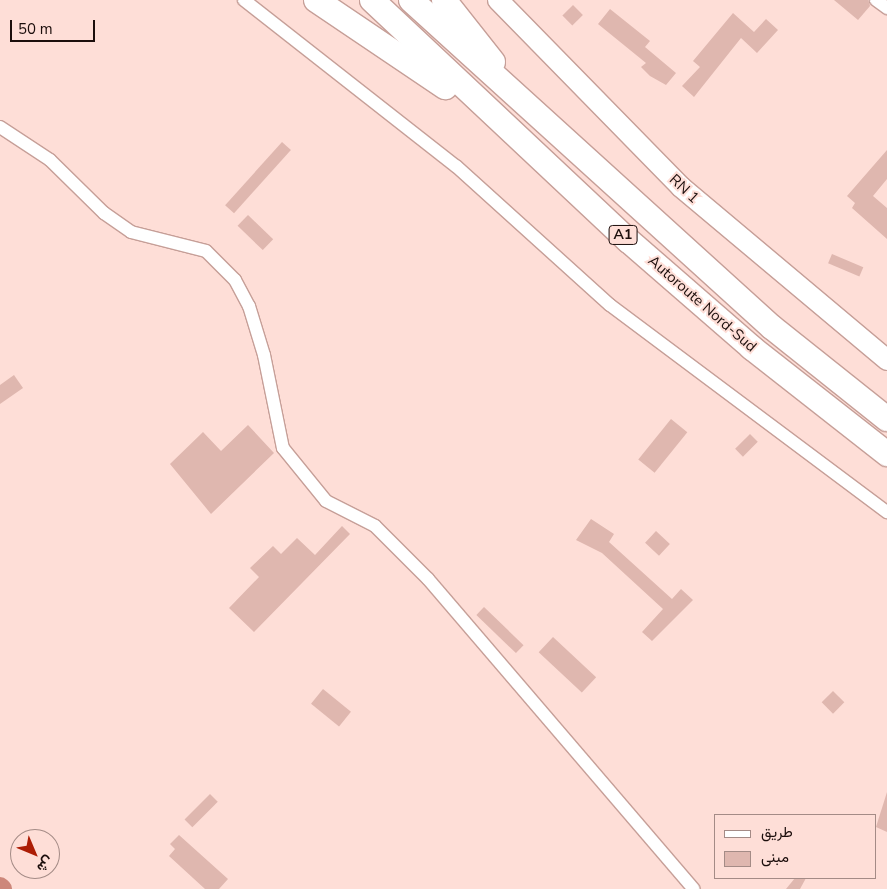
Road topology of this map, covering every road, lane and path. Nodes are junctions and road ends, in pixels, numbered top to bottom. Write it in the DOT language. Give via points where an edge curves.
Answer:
graph roads {
  1 [pos="244,0"];
  2 [pos="316,0"];
  3 [pos="372,0"];
  4 [pos="411,0"];
  5 [pos="444,0"];
  6 [pos="498,0"];
  7 [pos="876,0"];
  8 [pos="887,8"];
  9 [pos="528,109"];
  10 [pos="0,127"];
  11 [pos="512,132"];
  12 [pos="887,360"];
  13 [pos="887,419"];
  14 [pos="887,454"];
  15 [pos="887,512"];
  16 [pos="694,889"];
  1 -- 15 [label="street" via="456,166 610,305"];
  2 -- 11 [label="highway" via="475,112"];
  3 -- 11 [label="highway, Autoroute Nord-Sud / A1"];
  4 -- 9 [label="highway, Autoroute Nord-Sud / A1"];
  5 -- 9 [label="highway"];
  6 -- 12 [label="main road, RN 1" via="681,187"];
  7 -- 8 [label="street"];
  9 -- 13 [label="highway, Autoroute Nord-Sud / A1" via="773,328"];
  10 -- 16 [label="street" via="50,160 104,213 131,232 206,251 235,280 249,306 264,355 283,448 326,502 375,526 428,579"];
  11 -- 14 [label="highway, Autoroute Nord-Sud / A1" via="752,348"];
}
